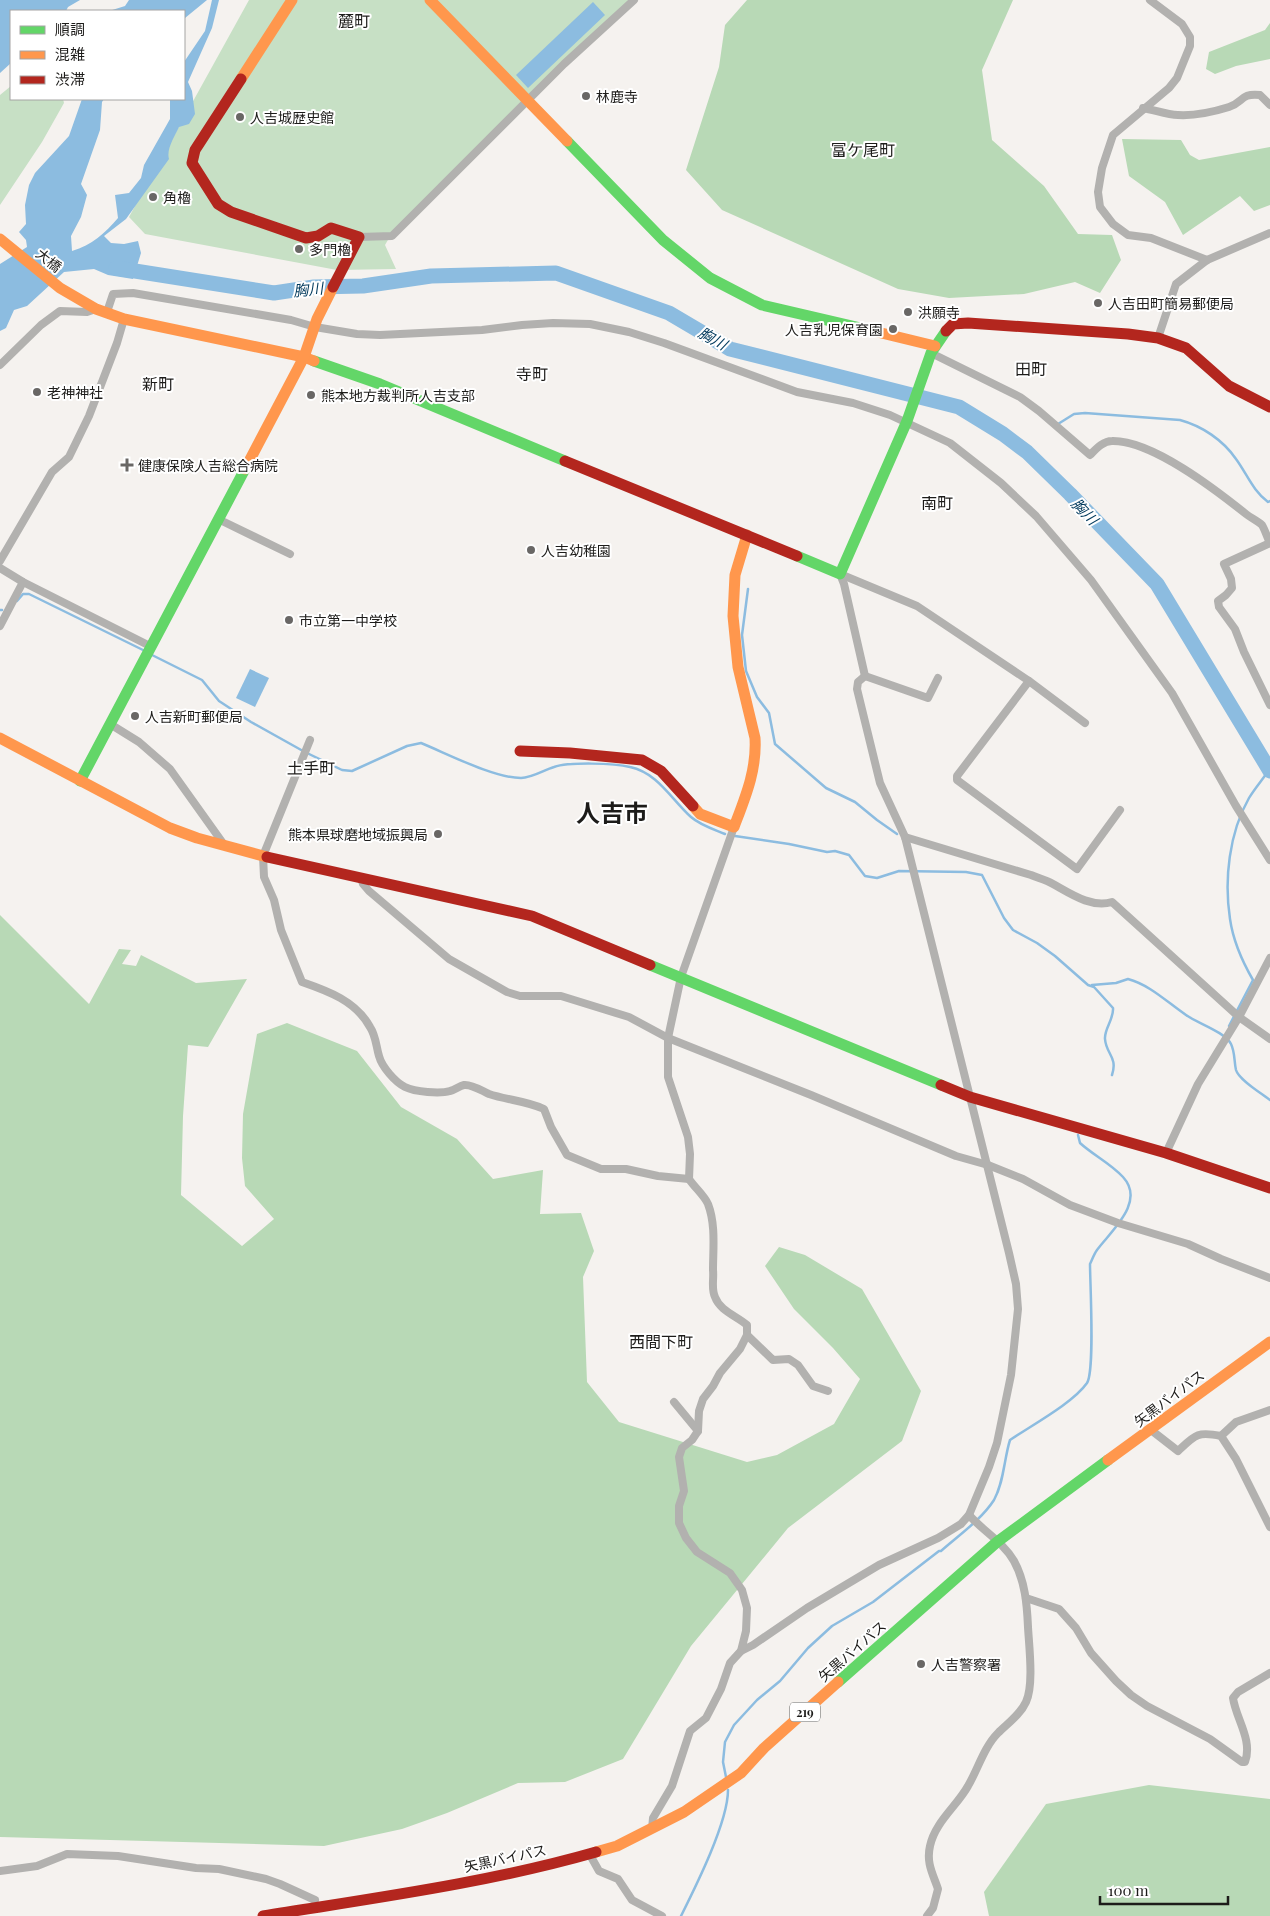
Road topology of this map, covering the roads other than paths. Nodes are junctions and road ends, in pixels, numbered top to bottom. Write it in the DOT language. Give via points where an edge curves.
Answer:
graph roads {
  1 [pos="292,0"];
  2 [pos="430,0"];
  3 [pos="634,0"];
  4 [pos="1150,0"];
  5 [pos="528,102"];
  6 [pos="1270,105"];
  7 [pos="1144,108"];
  8 [pos="1270,234"];
  9 [pos="359,237"];
  10 [pos="0,239"];
  11 [pos="1207,260"];
  12 [pos="101,311"];
  13 [pos="124,319"];
  14 [pos="316,323"];
  15 [pos="1158,338"];
  16 [pos="933,350"];
  17 [pos="304,357"];
  18 [pos="0,365"];
  19 [pos="1270,407"];
  20 [pos="908,418"];
  21 [pos="218,518"];
  22 [pos="747,535"];
  23 [pos="1270,543"];
  24 [pos="290,554"];
  25 [pos="0,561"];
  26 [pos="0,568"];
  27 [pos="840,574"];
  28 [pos="23,582"];
  29 [pos="0,626"];
  30 [pos="150,646"];
  31 [pos="865,676"];
  32 [pos="938,678"];
  33 [pos="1029,681"];
  34 [pos="1270,706"];
  35 [pos="1085,723"];
  36 [pos="110,724"];
  37 [pos="0,738"];
  38 [pos="310,740"];
  39 [pos="520,751"];
  40 [pos="80,780"];
  41 [pos="1120,810"];
  42 [pos="734,827"];
  43 [pos="906,837"];
  44 [pos="225,846"];
  45 [pos="263,856"];
  46 [pos="1270,860"];
  47 [pos="361,878"];
  48 [pos="1270,958"];
  49 [pos="681,977"];
  50 [pos="1239,1017"];
  51 [pos="668,1038"];
  52 [pos="1270,1039"];
  53 [pos="970,1097"];
  54 [pos="1166,1153"];
  55 [pos="988,1165"];
  56 [pos="689,1179"];
  57 [pos="1270,1188"];
  58 [pos="1270,1278"];
  59 [pos="747,1335"];
  60 [pos="1270,1342"];
  61 [pos="828,1391"];
  62 [pos="674,1402"];
  63 [pos="1270,1410"];
  64 [pos="1151,1430"];
  65 [pos="698,1431"];
  66 [pos="1221,1436"];
  67 [pos="969,1515"];
  68 [pos="1270,1527"];
  69 [pos="997,1542"];
  70 [pos="1026,1598"];
  71 [pos="741,1651"];
  72 [pos="1270,1673"];
  73 [pos="652,1829"];
  74 [pos="590,1855"];
  75 [pos="0,1871"];
  76 [pos="314,1900"];
  77 [pos="262,1916"];
  78 [pos="662,1916"];
  79 [pos="927,1916"];
  1 -- 9 [label="main road" via="195,150 192,163 218,204 231,212 306,238 318,236 331,228"];
  2 -- 5 [label="main road"];
  3 -- 5 [label="street"];
  4 -- 7 [label="street" via="1182,24 1190,36 1190,46 1177,78"];
  5 -- 9 [label="street" via="392,236"];
  5 -- 16 [label="main road" via="663,240 710,278 762,306"];
  6 -- 7 [label="street" via="1260,95 1252,94 1232,106 1210,112 1178,115"];
  7 -- 11 [label="street" via="1113,135 1102,168 1098,192 1100,207 1113,224 1128,235 1151,238"];
  8 -- 11 [label="street"];
  9 -- 14 [label="main road"];
  10 -- 12 [label="main road, 大橋" via="60,288"];
  11 -- 15 [label="street" via="1176,284"];
  12 -- 13 [label="main road, 大橋"];
  12 -- 14 [label="street" via="113,294 133,293"];
  12 -- 18 [label="street" via="60,310"];
  13 -- 17 [label="main road, 大橋"];
  13 -- 25 [label="street" via="89,416 69,457 52,472"];
  14 -- 17 [label="main road"];
  14 -- 20 [label="street" via="357,334 380,335 482,330 522,324 590,324 629,332 797,392"];
  15 -- 16 [label="main road" via="968,323 953,324 942,334"];
  15 -- 19 [label="main road" via="1186,348 1229,386"];
  16 -- 20 [label="main road"];
  16 -- 23 [label="street" via="1020,397 1090,455 1103,443 1112,441 1145,449 1170,461 1261,524"];
  17 -- 21 [label="main road"];
  17 -- 22 [label="main road, 大橋" via="380,384"];
  20 -- 27 [label="main road"];
  20 -- 46 [label="street" via="950,443 1001,483 1075,560 1172,693"];
  21 -- 24 [label="street"];
  21 -- 30 [label="main road"];
  22 -- 27 [label="main road, 大橋"];
  22 -- 42 [label="main road" via="737,565 735,638 738,666 755,738 755,754"];
  23 -- 34 [label="street" via="1224,564 1232,588 1218,601 1235,629"];
  26 -- 28 [label="street"];
  27 -- 31 [label="street"];
  27 -- 33 [label="street" via="916,606"];
  28 -- 29 [label="street"];
  28 -- 30 [label="street"];
  30 -- 36 [label="main road"];
  31 -- 32 [label="street" via="928,698"];
  31 -- 43 [label="street" via="856,689 860,705 880,783"];
  33 -- 35 [label="street"];
  33 -- 41 [label="street" via="957,780 1077,869"];
  36 -- 40 [label="main road"];
  36 -- 44 [label="street" via="139,742 170,769"];
  37 -- 40 [label="main road"];
  38 -- 45 [label="street"];
  39 -- 42 [label="main road" via="642,760 661,771 700,814"];
  40 -- 44 [label="main road" via="170,828"];
  42 -- 49 [label="street"];
  43 -- 50 [label="street" via="1051,882 1072,896 1093,903 1103,905 1112,902"];
  43 -- 53 [label="street"];
  44 -- 45 [label="main road"];
  45 -- 47 [label="main road"];
  45 -- 56 [label="street" via="264,877 302,982 352,1004 375,1037 379,1058 406,1088 439,1093 470,1086 534,1104 544,1109 567,1155 601,1169 626,1169"];
  47 -- 49 [label="main road" via="532,916"];
  47 -- 51 [label="street" via="369,891 449,959 506,992 520,996 576,999 629,1017"];
  48 -- 50 [label="street"];
  49 -- 51 [label="street"];
  49 -- 53 [label="main road"];
  50 -- 52 [label="street"];
  50 -- 54 [label="street" via="1198,1084"];
  51 -- 55 [label="street" via="956,1156"];
  51 -- 56 [label="street" via="668,1077 688,1137"];
  53 -- 54 [label="main road"];
  53 -- 55 [label="street"];
  54 -- 57 [label="main road"];
  55 -- 58 [label="street" via="1023,1179 1070,1205 1188,1244"];
  55 -- 67 [label="street" via="1016,1284 1018,1309 1011,1375 997,1443"];
  56 -- 59 [label="street" via="704,1198 711,1217 715,1299 747,1325"];
  59 -- 61 [label="street" via="773,1360 789,1359 798,1365 813,1386"];
  59 -- 65 [label="street" via="703,1399"];
  60 -- 64 [label="main road, 矢黒バイパス / 219"];
  62 -- 65 [label="street"];
  63 -- 66 [label="street" via="1236,1422"];
  64 -- 66 [label="street" via="1178,1451 1194,1436 1206,1433"];
  64 -- 69 [label="main road, 矢黒バイパス / 219"];
  65 -- 71 [label="street" via="682,1448 679,1457 684,1491 678,1523 697,1552 730,1573 742,1590 747,1608"];
  66 -- 68 [label="street"];
  67 -- 69 [label="street"];
  67 -- 71 [label="street" via="938,1538 879,1565"];
  69 -- 70 [label="street" via="1014,1562"];
  69 -- 73 [label="main road, 矢黒バイパス / 219" via="764,1748 741,1773"];
  70 -- 72 [label="street" via="1059,1609 1091,1652 1131,1694 1147,1706 1210,1739 1242,1762 1247,1757 1247,1741 1233,1698"];
  70 -- 79 [label="street" via="1030,1664 1026,1702 1009,1725 998,1733 970,1784 936,1830 928,1860 938,1889 933,1908"];
  71 -- 73 [label="street" via="730,1663 706,1718 690,1732 672,1786 653,1818"];
  73 -- 74 [label="main road, 矢黒バイパス / 219"];
  74 -- 77 [label="main road, 矢黒バイパス / 219" via="358,1901"];
  74 -- 78 [label="street" via="599,1871 618,1879 632,1900"];
  75 -- 76 [label="street" via="37,1866 67,1854 118,1856 219,1869 266,1879"];
}
